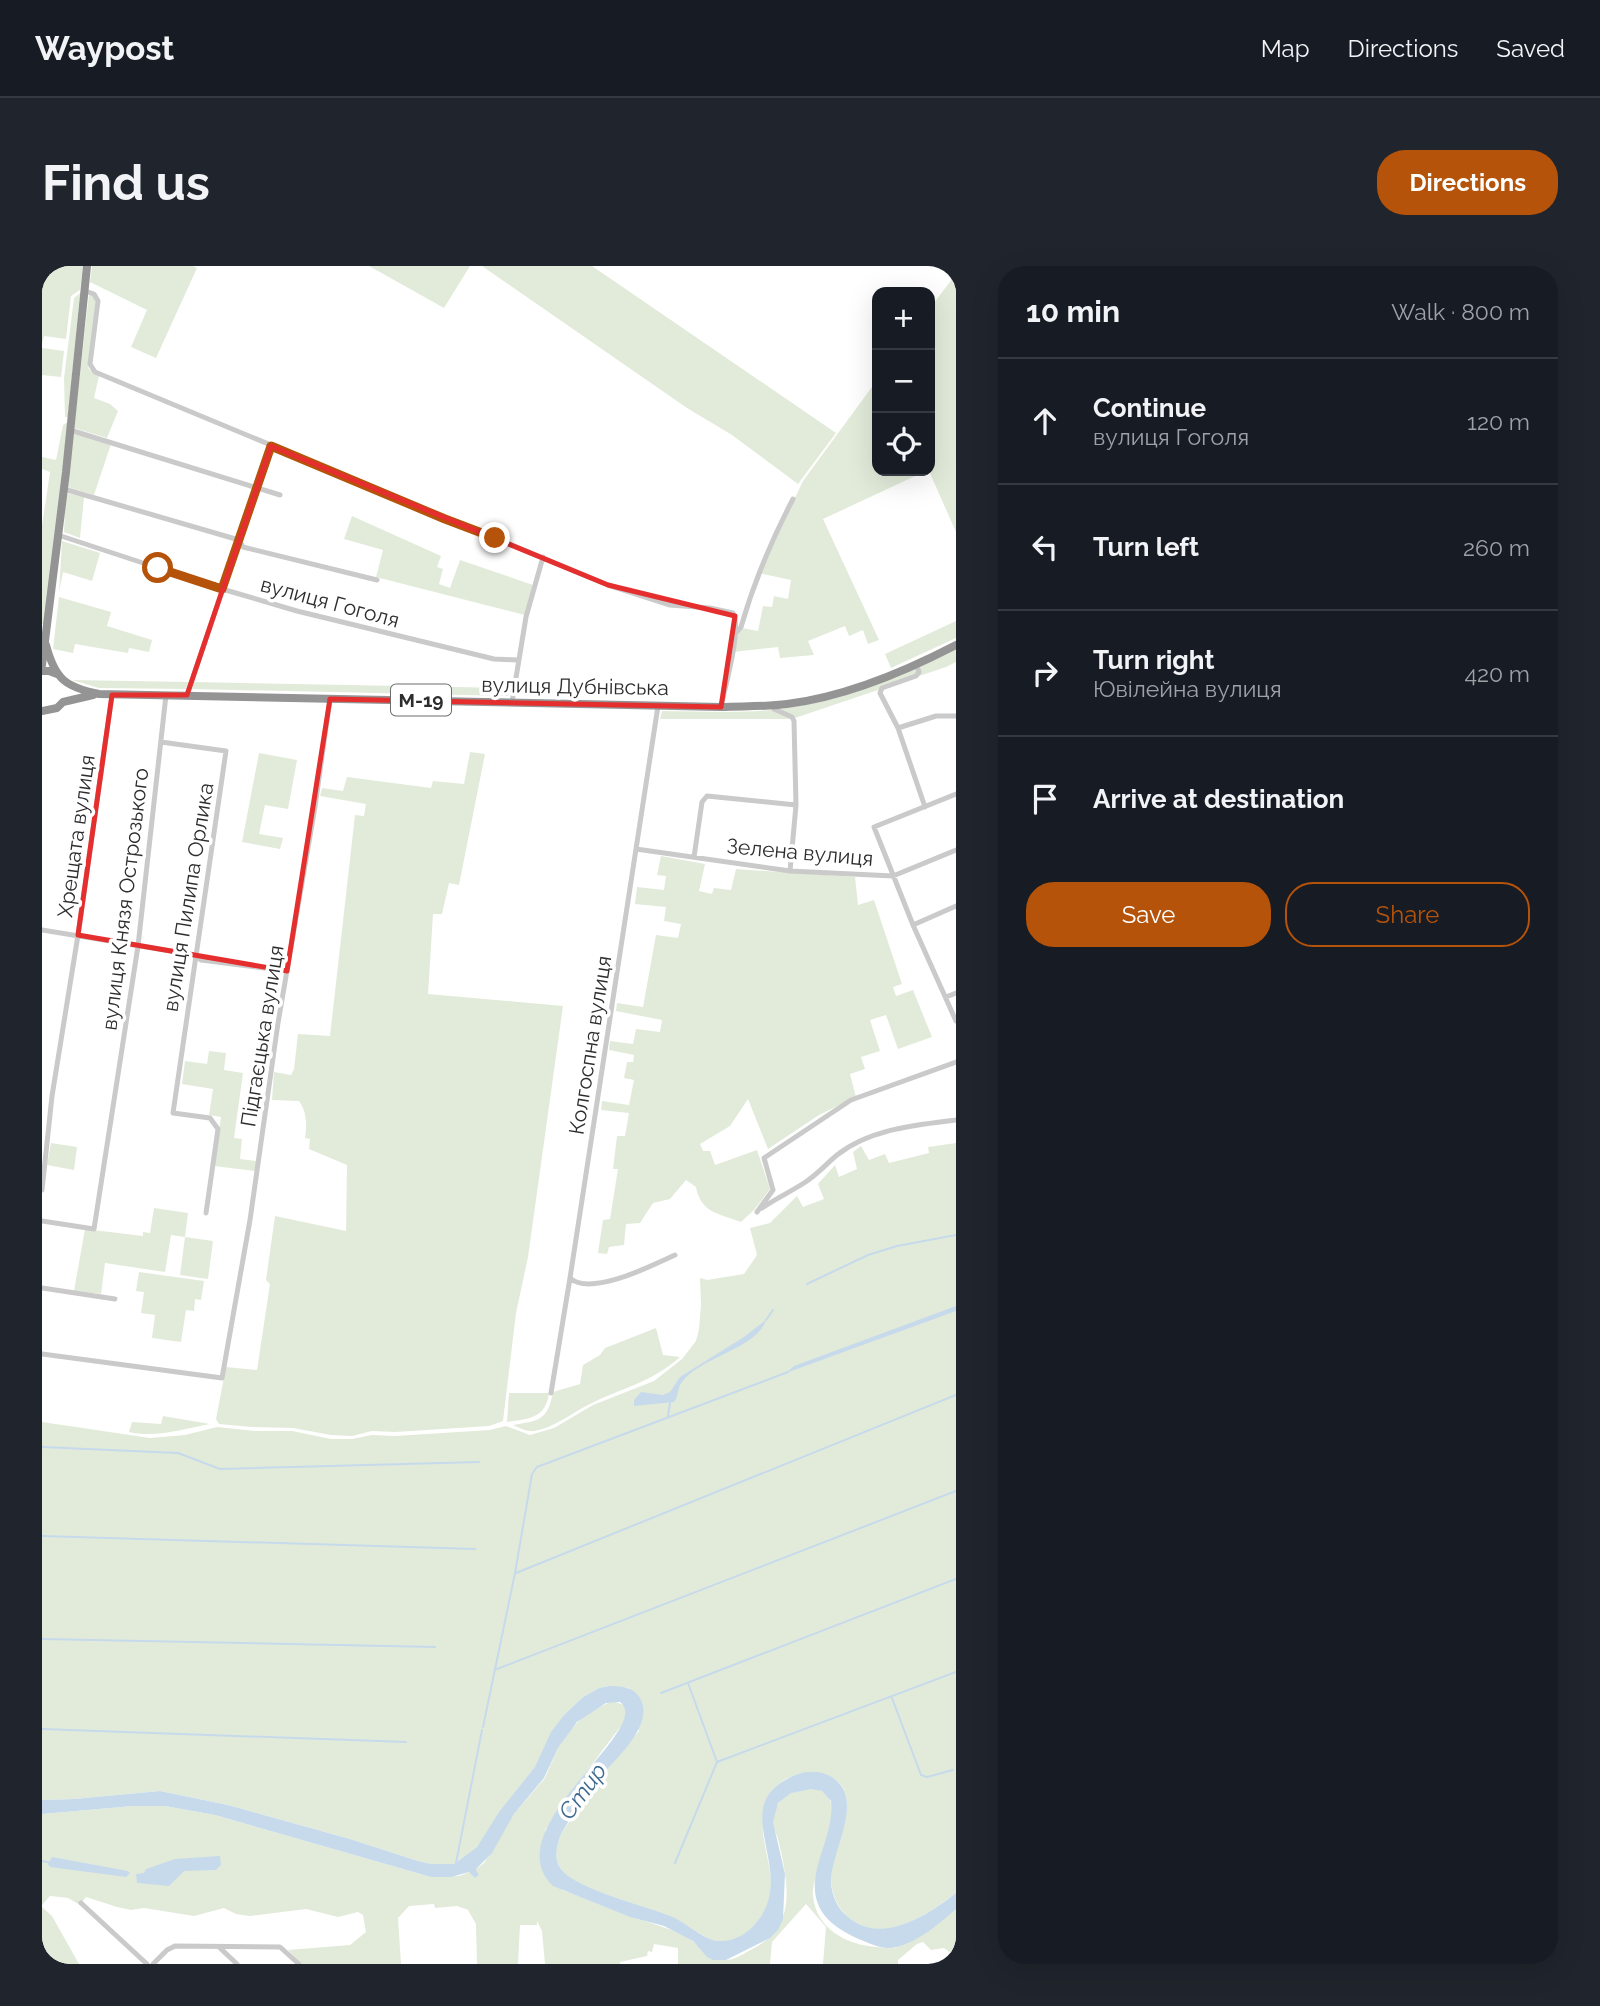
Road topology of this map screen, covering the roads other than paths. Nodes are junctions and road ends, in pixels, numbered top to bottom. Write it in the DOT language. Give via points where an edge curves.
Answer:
graph roads {
  1 [pos="88,266"];
  2 [pos="85,291"];
  3 [pos="71,430"];
  4 [pos="271,446"];
  5 [pos="257,487"];
  6 [pos="64,489"];
  7 [pos="280,495"];
  8 [pos="793,499"];
  9 [pos="58,535"];
  10 [pos="239,540"];
  11 [pos="543,557"];
  12 [pos="377,580"];
  13 [pos="222,589"];
  14 [pos="734,635"];
  15 [pos="46,645"];
  16 [pos="956,645"];
  17 [pos="517,660"];
  18 [pos="916,664"];
  19 [pos="42,665"];
  20 [pos="42,671"];
  21 [pos="57,674"];
  22 [pos="64,683"];
  23 [pos="99,694"];
  24 [pos="112,695"];
  25 [pos="166,695"];
  26 [pos="187,695"];
  27 [pos="330,698"];
  28 [pos="63,702"];
  29 [pos="512,702"];
  30 [pos="658,706"];
  31 [pos="773,706"];
  32 [pos="721,707"];
  33 [pos="42,713"];
  34 [pos="956,716"];
  35 [pos="898,728"];
  36 [pos="161,742"];
  37 [pos="956,794"];
  38 [pos="796,805"];
  39 [pos="925,807"];
  40 [pos="636,849"];
  41 [pos="956,850"];
  42 [pos="694,857"];
  43 [pos="790,871"];
  44 [pos="893,876"];
  45 [pos="956,906"];
  46 [pos="913,925"];
  47 [pos="42,930"];
  48 [pos="78,935"];
  49 [pos="138,946"];
  50 [pos="195,955"];
  51 [pos="287,971"];
  52 [pos="956,993"];
  53 [pos="946,997"];
  54 [pos="956,1021"];
  55 [pos="956,1062"];
  56 [pos="956,1120"];
  57 [pos="42,1190"];
  58 [pos="206,1213"];
  59 [pos="42,1221"];
  60 [pos="675,1255"];
  61 [pos="570,1278"];
  62 [pos="42,1288"];
  63 [pos="115,1299"];
  64 [pos="42,1354"];
  65 [pos="551,1393"];
  66 [pos="81,1903"];
  67 [pos="220,1948"];
  68 [pos="147,1964"];
  69 [pos="153,1964"];
  70 [pos="237,1964"];
  71 [pos="299,1964"];
  1 -- 2 [label="highway"];
  2 -- 3 [label="highway"];
  2 -- 4 [label="street" via="98,301 90,364 95,372"];
  3 -- 5 [label="street"];
  3 -- 6 [label="highway"];
  4 -- 5 [label="street"];
  4 -- 11 [label="street"];
  5 -- 7 [label="street"];
  5 -- 10 [label="street"];
  6 -- 9 [label="highway"];
  6 -- 10 [label="street"];
  8 -- 14 [label="street"];
  9 -- 13 [label="street, вулиця Гоголя"];
  9 -- 15 [label="highway"];
  10 -- 12 [label="street" via="243,547"];
  10 -- 13 [label="street"];
  11 -- 14 [label="street" via="670,605 733,613"];
  11 -- 17 [label="street"];
  13 -- 17 [label="street, вулиця Гоголя" via="360,627 494,659"];
  13 -- 26 [label="street"];
  14 -- 32 [label="street"];
  15 -- 19 [label="highway"];
  15 -- 21 [label="highway"];
  16 -- 18 [label="highway, вулиця Дубнівська / М-19"];
  17 -- 29 [label="street"];
  18 -- 31 [label="highway, вулиця Дубнівська / М-19" via="829,696"];
  18 -- 35 [label="street" via="916,676 882,688 880,693"];
  20 -- 21 [label="highway"];
  21 -- 22 [label="highway"];
  22 -- 23 [label="highway, М-19"];
  22 -- 28 [label="highway"];
  23 -- 24 [label="highway, вулиця Дубнівська / М-19"];
  23 -- 28 [label="highway, М-19"];
  24 -- 25 [label="highway, вулиця Дубнівська / М-19"];
  24 -- 48 [label="street, Хрещата вулиця"];
  25 -- 26 [label="highway, вулиця Дубнівська / М-19"];
  25 -- 36 [label="street, вулиця Князя Острозького"];
  26 -- 27 [label="highway, вулиця Дубнівська / М-19"];
  27 -- 29 [label="highway, вулиця Дубнівська / М-19"];
  27 -- 51 [label="street, Підгаєцька вулиця"];
  28 -- 33 [label="highway, М-19"];
  29 -- 30 [label="highway, вулиця Дубнівська / М-19"];
  30 -- 32 [label="highway, вулиця Дубнівська / М-19"];
  30 -- 40 [label="street, Колгоспна вулиця"];
  31 -- 32 [label="highway, вулиця Дубнівська / М-19"];
  31 -- 38 [label="street" via="794,721"];
  34 -- 35 [label="street" via="936,716"];
  35 -- 39 [label="street"];
  36 -- 49 [label="street, вулиця Князя Острозького"];
  36 -- 50 [label="street, вулиця Пилипа Орлика" via="226,751"];
  37 -- 39 [label="street"];
  38 -- 42 [label="street" via="707,796 702,802"];
  38 -- 43 [label="street"];
  39 -- 44 [label="street" via="874,827"];
  40 -- 42 [label="street, Зелена вулиця"];
  40 -- 61 [label="street, Колгоспна вулиця"];
  41 -- 44 [label="street, Зелена вулиця"];
  42 -- 43 [label="street, Зелена вулиця"];
  43 -- 44 [label="street, Зелена вулиця"];
  44 -- 46 [label="street"];
  45 -- 46 [label="street"];
  46 -- 53 [label="street"];
  47 -- 48 [label="street"];
  48 -- 49 [label="street"];
  48 -- 57 [label="street, Хрещата вулиця"];
  49 -- 50 [label="street"];
  49 -- 59 [label="street, вулиця Князя Острозького" via="94,1229"];
  50 -- 51 [label="street" via="201,960"];
  50 -- 58 [label="street, вулиця Пилипа Орлика" via="173,1113 210,1118 218,1129"];
  51 -- 64 [label="street, Підгаєцька вулиця" via="222,1378"];
  52 -- 53 [label="street"];
  53 -- 54 [label="street"];
  55 -- 56 [label="street" via="851,1100 764,1158 773,1190 757,1212 858,1143 891,1129"];
  60 -- 61 [label="street" via="611,1281 583,1284"];
  61 -- 65 [label="street, Колгоспна вулиця"];
  62 -- 63 [label="street"];
  66 -- 68 [label="street"];
  67 -- 69 [label="street" via="175,1946"];
  67 -- 70 [label="street"];
  67 -- 71 [label="street" via="279,1947"];
}
